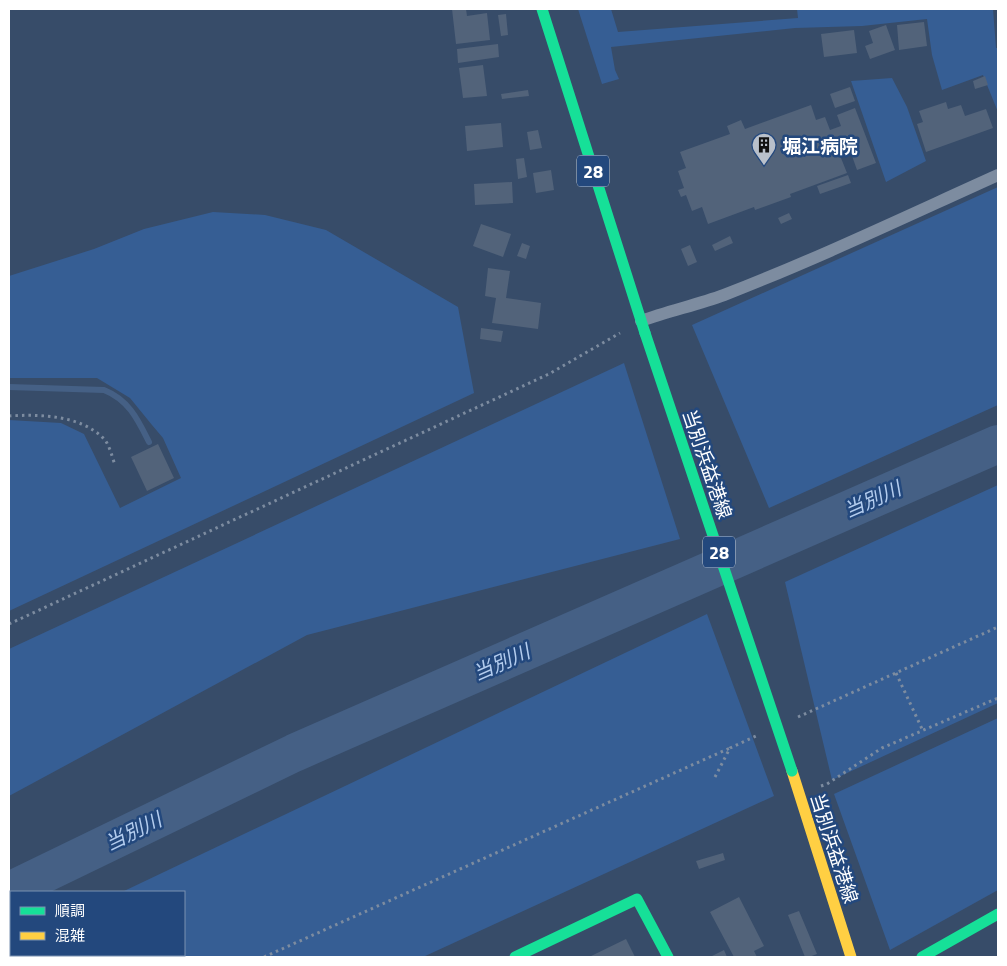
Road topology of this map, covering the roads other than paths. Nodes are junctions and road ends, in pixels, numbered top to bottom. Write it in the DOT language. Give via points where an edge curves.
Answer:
graph roads {
  1 [pos="542,9"];
  2 [pos="998,175"];
  3 [pos="643,327"];
  4 [pos="998,914"];
  5 [pos="536,953"];
  6 [pos="515,957"];
  7 [pos="668,957"];
  8 [pos="851,957"];
  9 [pos="922,957"];
  1 -- 3 [label="main road, 当別浜益港線 / 28"];
  2 -- 3 [label="lane" via="794,267 701,303 680,307"];
  3 -- 8 [label="main road, 当別浜益港線 / 28, bridge"];
  4 -- 9 [label="main road"];
  5 -- 6 [label="main road"];
  5 -- 7 [label="main road" via="637,899"];
}
